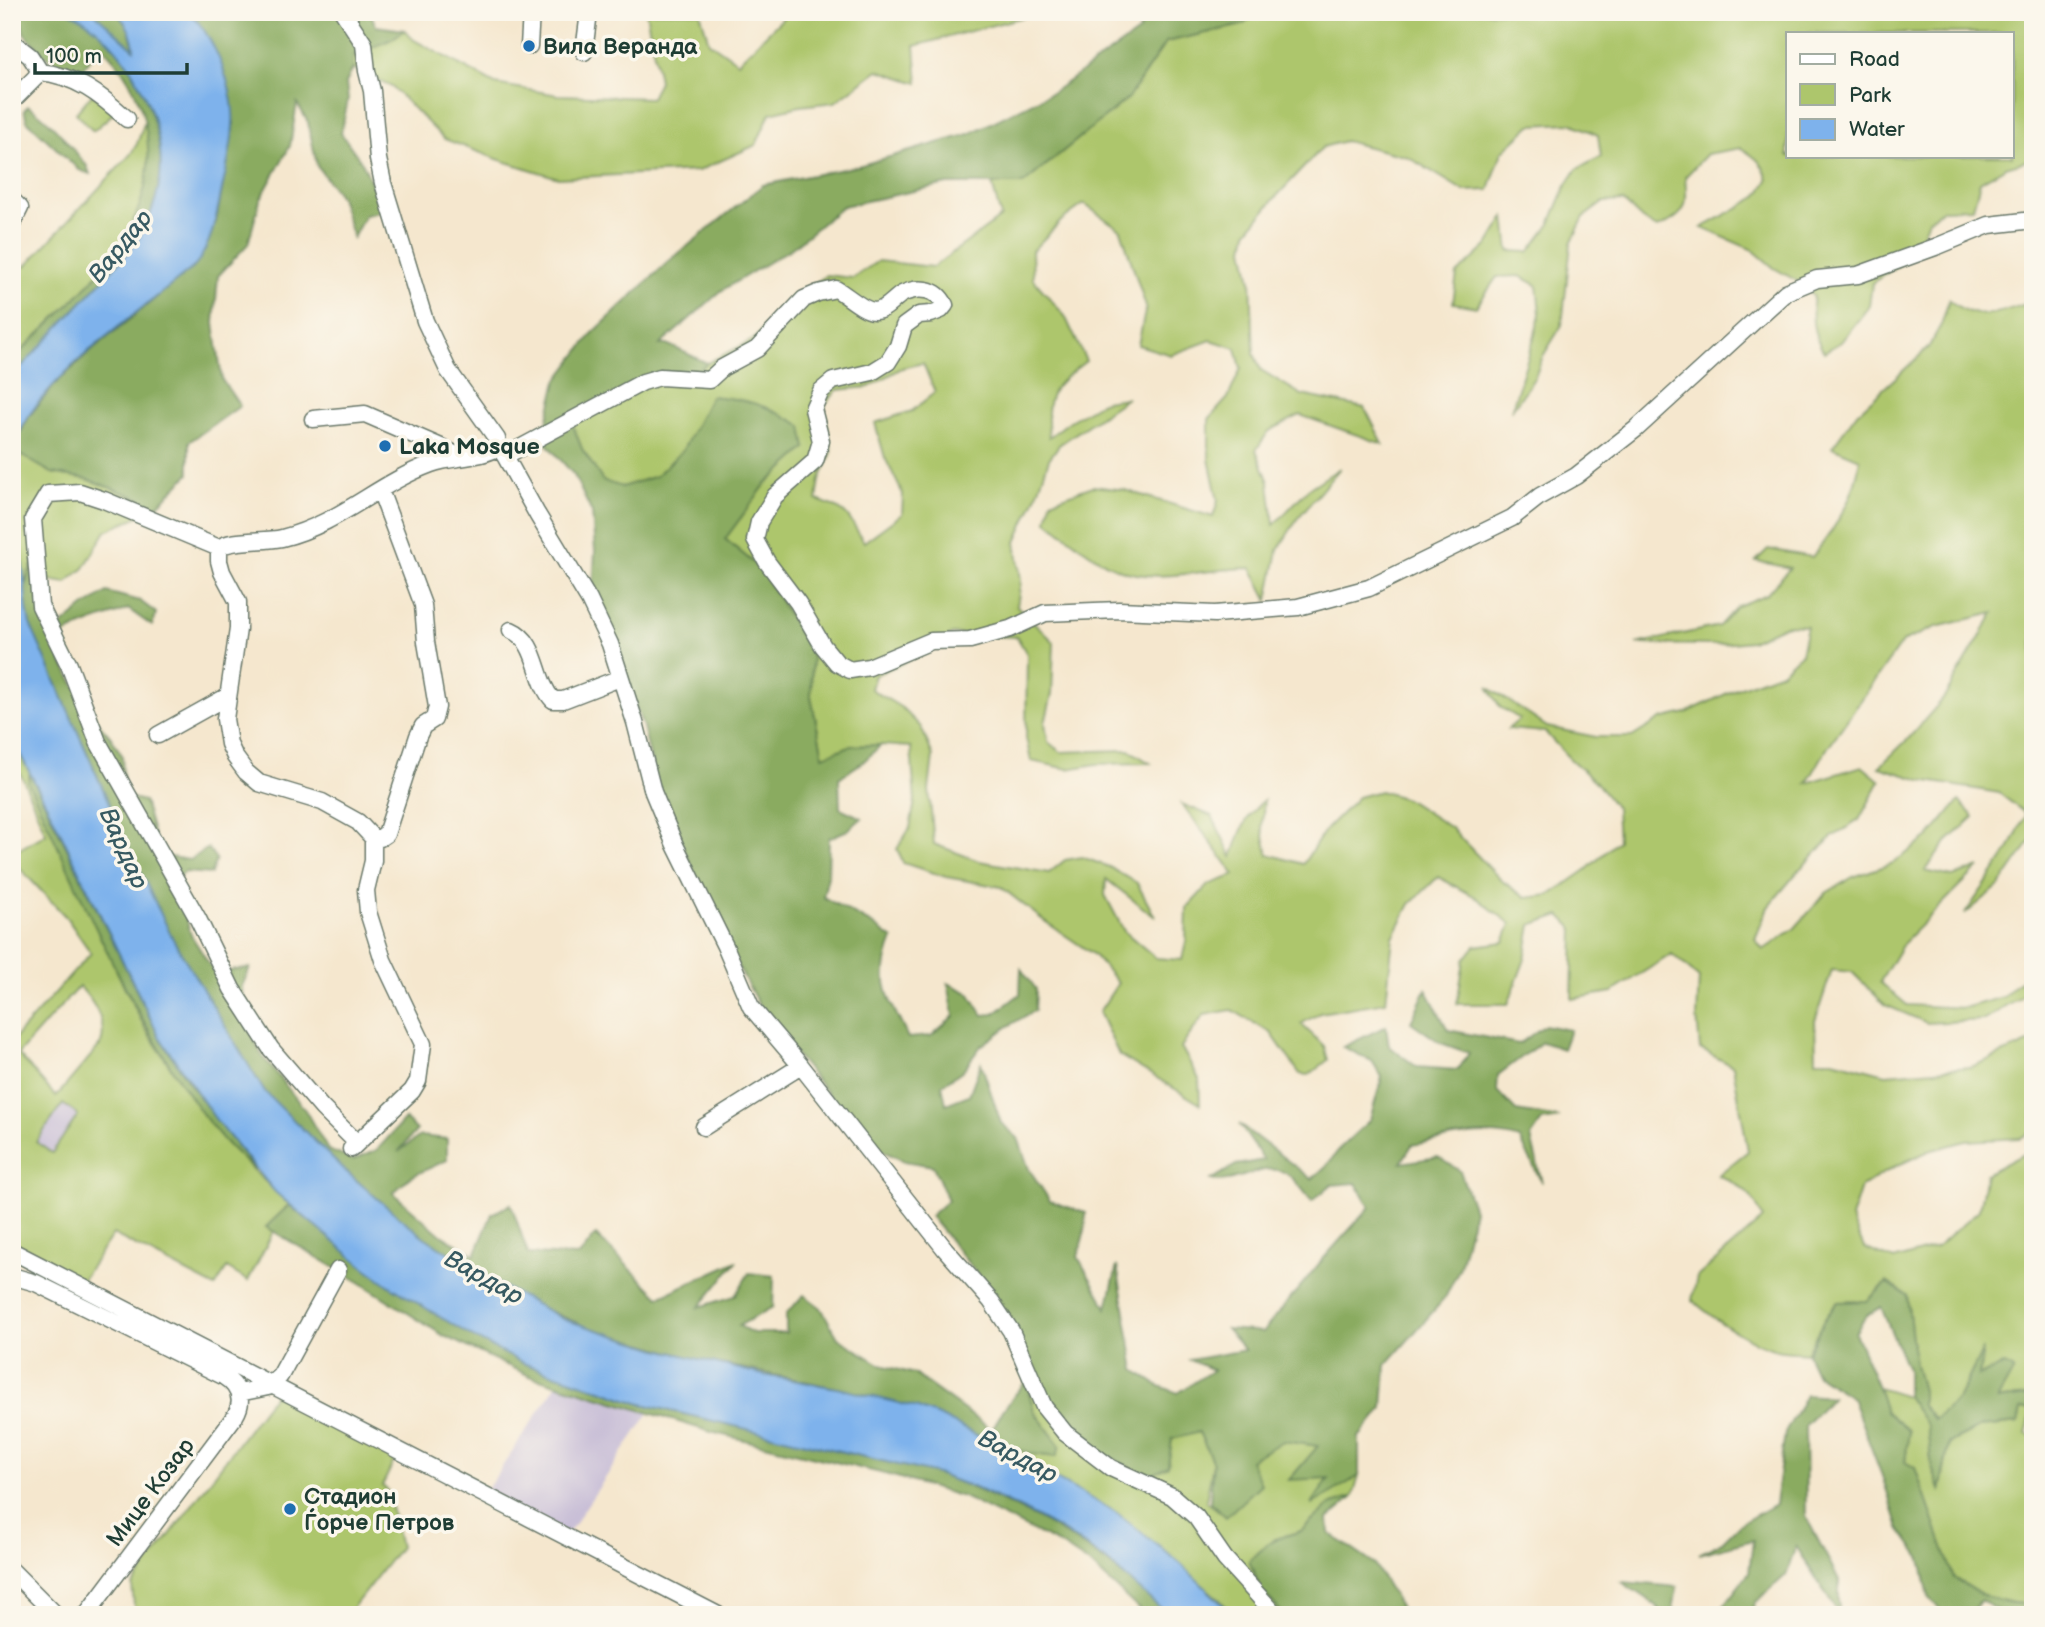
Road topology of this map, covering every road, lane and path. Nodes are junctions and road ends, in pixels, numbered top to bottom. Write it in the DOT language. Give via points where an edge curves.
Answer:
graph roads {
  1 [pos="343,12"];
  2 [pos="531,12"];
  3 [pos="589,12"];
  4 [pos="12,42"];
  5 [pos="529,46"];
  6 [pos="584,52"];
  7 [pos="39,72"];
  8 [pos="12,101"];
  9 [pos="127,119"];
  10 [pos="12,200"];
  11 [pos="2033,220"];
  12 [pos="12,224"];
  13 [pos="313,419"];
  14 [pos="502,451"];
  15 [pos="458,456"];
  16 [pos="380,490"];
  17 [pos="219,548"];
  18 [pos="511,630"];
  19 [pos="620,678"];
  20 [pos="228,696"];
  21 [pos="158,735"];
  22 [pos="373,838"];
  23 [pos="801,1066"];
  24 [pos="704,1126"];
  25 [pos="12,1251"];
  26 [pos="338,1270"];
  27 [pos="12,1276"];
  28 [pos="273,1385"];
  29 [pos="239,1393"];
  30 [pos="12,1571"];
  31 [pos="56,1615"];
  32 [pos="86,1615"];
  33 [pos="718,1615"];
  34 [pos="1276,1615"];
  1 -- 14 [label="street" via="364,44 383,183 425,321 448,370"];
  2 -- 5 [label="street"];
  3 -- 6 [label="street"];
  4 -- 7 [label="street" via="35,61"];
  7 -- 8 [label="street"];
  7 -- 9 [label="street" via="72,79"];
  10 -- 12 [label="street" via="20,207"];
  11 -- 14 [label="street" via="1989,225 1858,275 1817,279 1786,292 1636,429 1512,518 1369,588 1298,607 1215,614 1045,613 971,640 931,641 869,667 850,670 837,663 755,540 775,496 815,461 821,441 813,409 821,391 833,381 872,372 888,362 904,326 945,304 931,290 903,294 876,311 836,289 818,293 804,299 757,349 709,380 660,377 643,382"];
  13 -- 15 [label="street" via="365,414"];
  14 -- 15 [label="street"];
  14 -- 19 [label="street" via="589,600"];
  15 -- 16 [label="street"];
  16 -- 17 [label="street" via="298,534 232,542"];
  16 -- 22 [label="street" via="423,604 437,707 434,719 418,736 386,834"];
  17 -- 20 [label="street" via="222,572 238,602"];
  17 -- 22 [label="street" via="80,492 48,494 33,519 40,606 69,665 98,742 232,989 271,1049 354,1146 412,1091 423,1052 383,960 368,912"];
  18 -- 19 [label="street" via="527,643 553,700"];
  19 -- 23 [label="street" via="675,845 747,999"];
  20 -- 21 [label="street"];
  20 -- 22 [label="street" via="229,744 252,778 332,807 358,822"];
  23 -- 24 [label="street"];
  23 -- 34 [label="street" via="991,1301 1011,1331 1044,1407 1065,1433 1111,1468 1172,1496 1196,1517 1225,1559"];
  25 -- 28 [label="street"];
  26 -- 28 [label="street"];
  27 -- 29 [label="street" via="30,1280 223,1376"];
  28 -- 29 [label="street"];
  28 -- 33 [label="street"];
  29 -- 32 [label="street, Мице Козар" via="235,1416"];
  30 -- 31 [label="street"];
}
